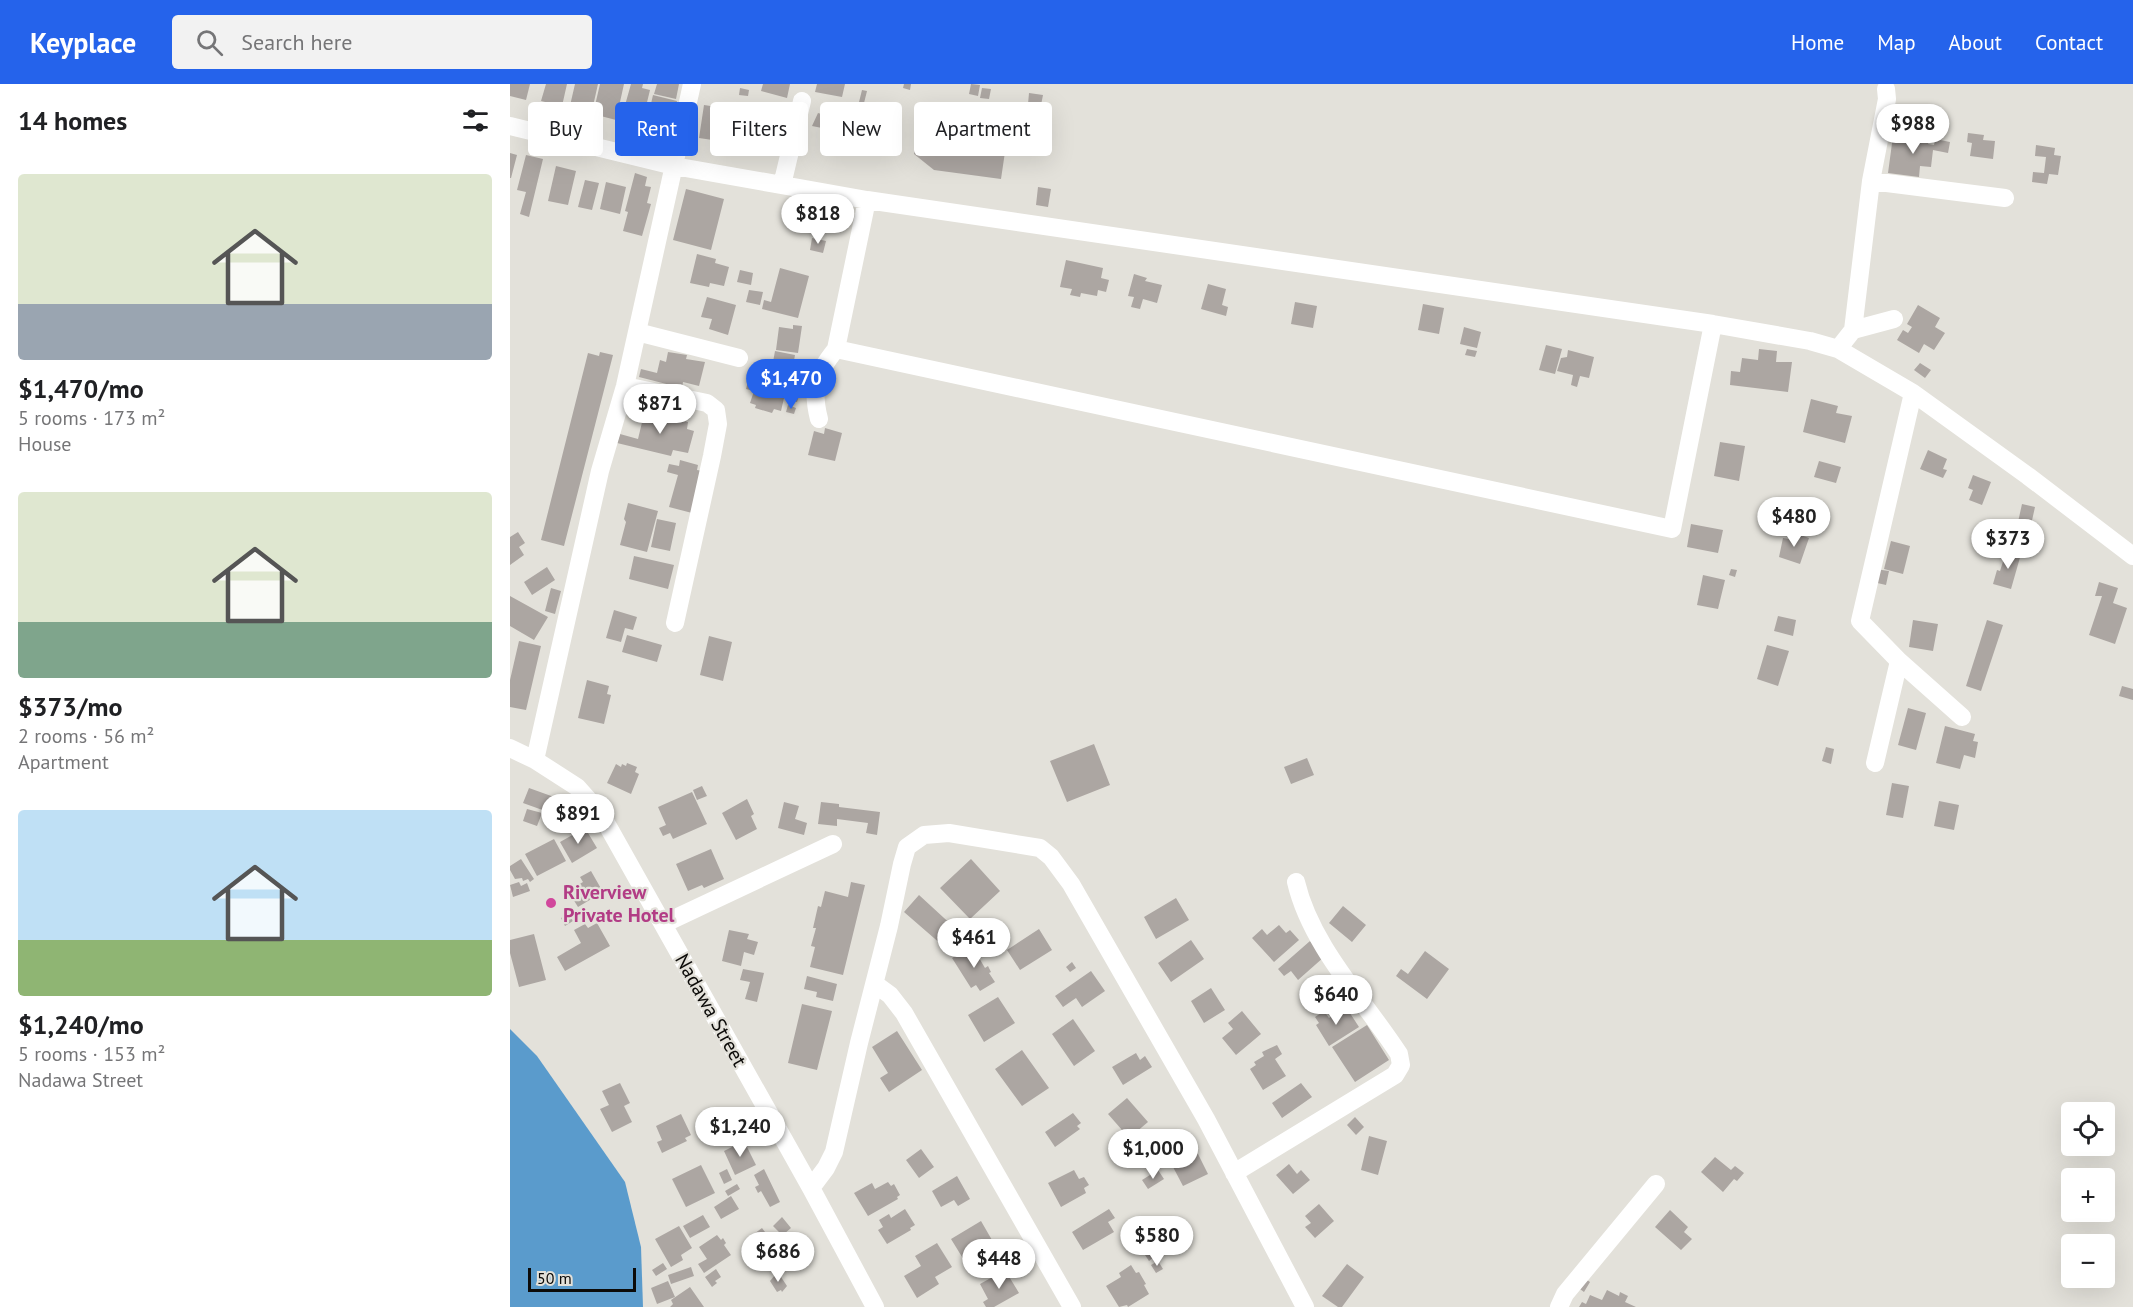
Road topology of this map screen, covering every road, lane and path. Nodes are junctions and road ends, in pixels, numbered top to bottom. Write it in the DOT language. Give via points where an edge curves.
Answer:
graph roads {
  1 [pos="692,84"];
  2 [pos="1886,89"];
  3 [pos="802,101"];
  4 [pos="510,126"];
  5 [pos="674,166"];
  6 [pos="1871,181"];
  7 [pos="782,185"];
  8 [pos="2005,198"];
  9 [pos="867,200"];
  10 [pos="1894,319"];
  11 [pos="1713,324"];
  12 [pos="1853,330"];
  13 [pos="637,332"];
  14 [pos="836,349"];
  15 [pos="1838,349"];
  16 [pos="739,358"];
  17 [pos="625,386"];
  18 [pos="1913,393"];
  19 [pos="819,419"];
  20 [pos="2133,556"];
  21 [pos="675,622"];
  22 [pos="1899,661"];
  23 [pos="1962,717"];
  24 [pos="510,748"];
  25 [pos="535,760"];
  26 [pos="1875,763"];
  27 [pos="833,843"];
  28 [pos="1296,882"];
  29 [pos="663,924"];
  30 [pos="875,984"];
  31 [pos="1234,1173"];
  32 [pos="1656,1184"];
  33 [pos="811,1188"];
  34 [pos="875,1307"];
  35 [pos="1072,1307"];
  36 [pos="1305,1307"];
  37 [pos="1559,1307"];
  1 -- 5 [label="street"];
  2 -- 6 [label="street"];
  3 -- 7 [label="street"];
  4 -- 5 [label="street"];
  5 -- 7 [label="street"];
  5 -- 13 [label="street"];
  6 -- 8 [label="street"];
  6 -- 12 [label="street"];
  7 -- 9 [label="street"];
  9 -- 11 [label="street"];
  9 -- 14 [label="street"];
  10 -- 12 [label="street"];
  11 -- 14 [label="street" via="1672,529"];
  11 -- 15 [label="street"];
  12 -- 15 [label="street"];
  13 -- 16 [label="street"];
  13 -- 17 [label="street"];
  14 -- 19 [label="street" via="817,380 814,398"];
  15 -- 18 [label="street"];
  17 -- 21 [label="street" via="707,403 716,410 718,424 712,456"];
  17 -- 25 [label="street" via="600,471"];
  18 -- 20 [label="street"];
  18 -- 22 [label="street" via="1860,621"];
  22 -- 23 [label="street"];
  22 -- 26 [label="street"];
  24 -- 25 [label="street, Nadawa Street"];
  25 -- 29 [label="street, Nadawa Street" via="577,787 601,814"];
  27 -- 29 [label="street"];
  28 -- 31 [label="street" via="1316,934 1399,1054 1401,1065 1395,1075"];
  29 -- 33 [label="street, Nadawa Street"];
  30 -- 31 [label="street" via="907,846 924,835 949,833 1040,848 1051,856 1071,884"];
  30 -- 33 [label="street" via="834,1152"];
  30 -- 35 [label="street" via="891,995 904,1013"];
  31 -- 36 [label="street"];
  32 -- 37 [label="street" via="1565,1294"];
  33 -- 34 [label="street, Nadawa Street"];
}
